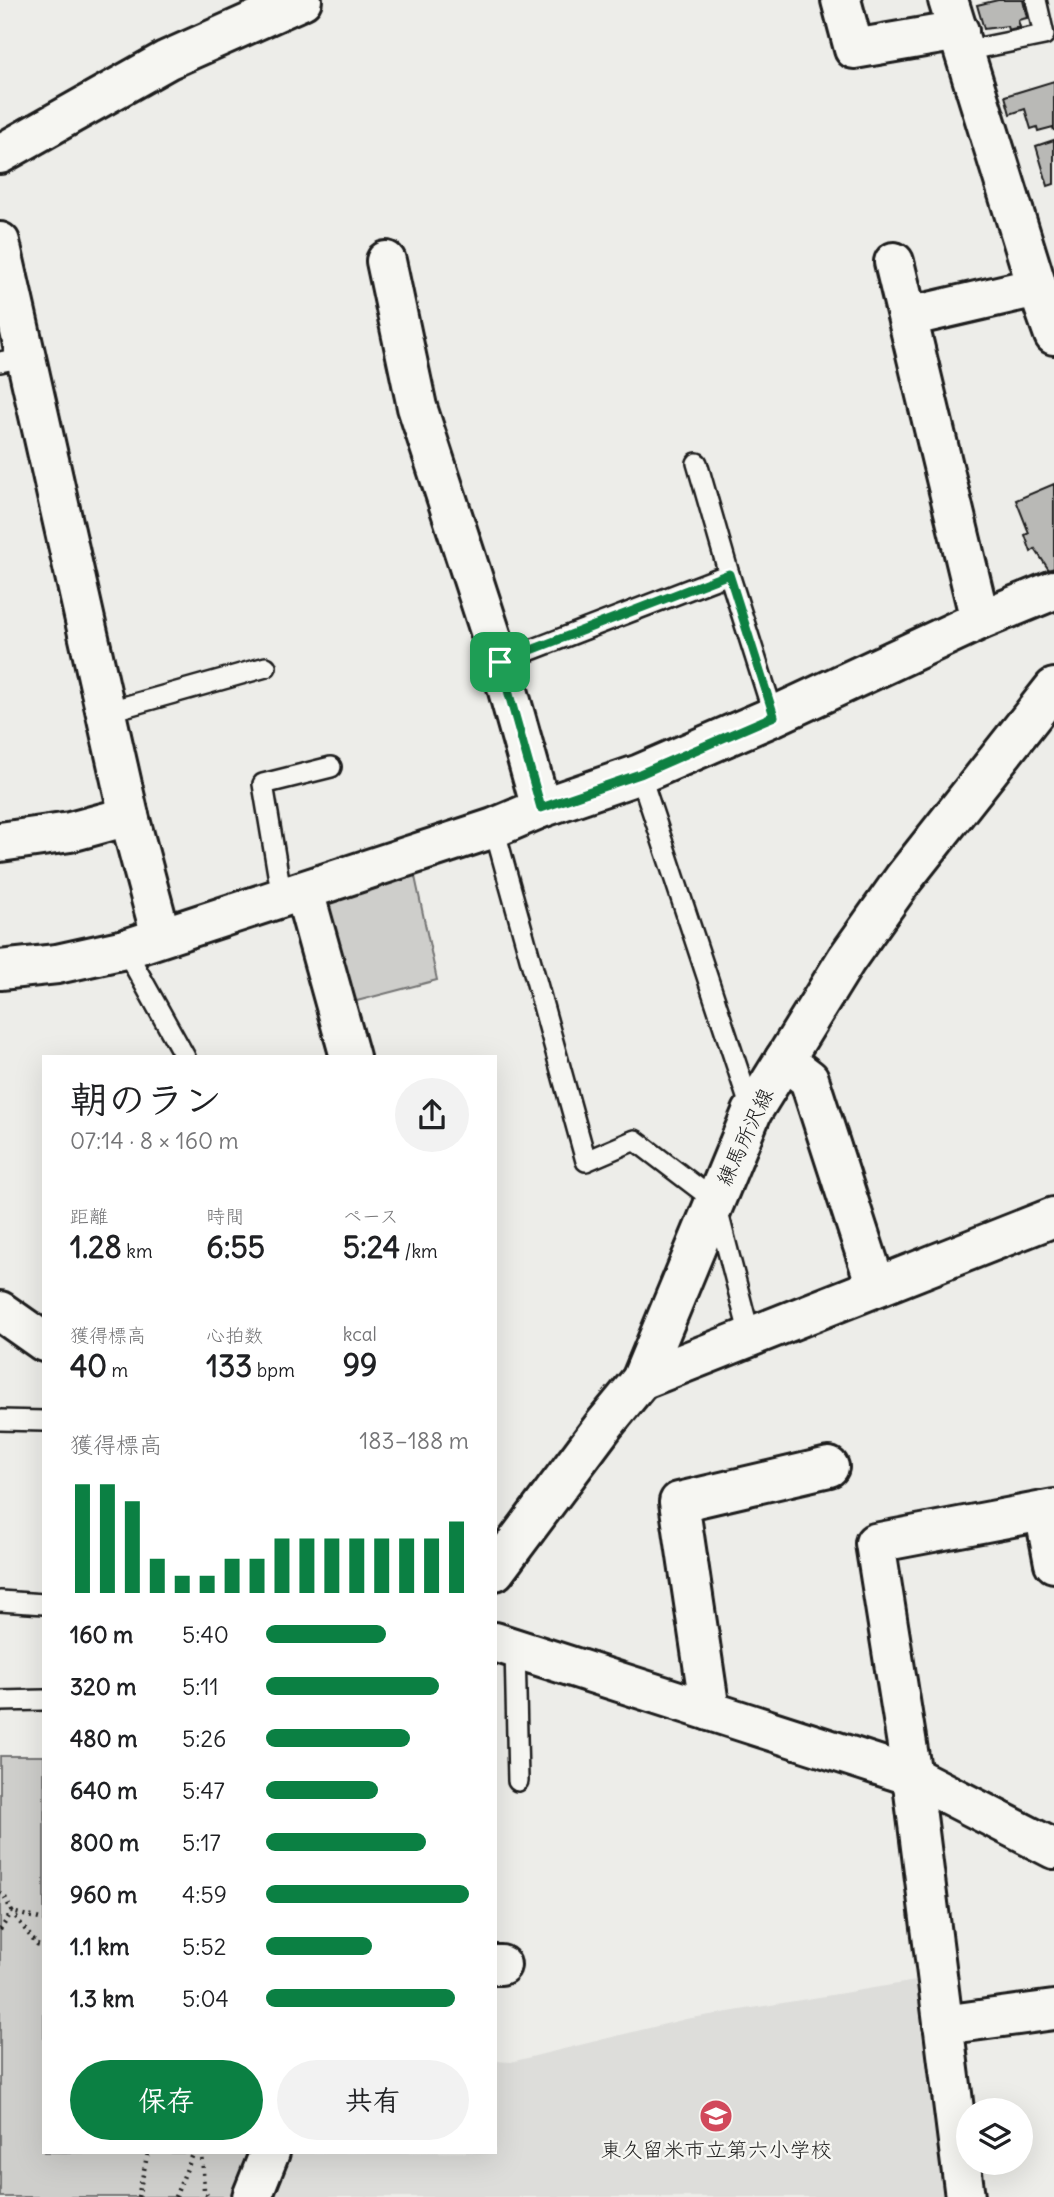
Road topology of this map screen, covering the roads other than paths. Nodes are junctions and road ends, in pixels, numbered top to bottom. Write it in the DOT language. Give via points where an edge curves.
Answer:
graph roads {
  1 [pos="302,0"];
  2 [pos="841,0"];
  3 [pos="1036,0"];
  4 [pos="957,27"];
  5 [pos="0,154"];
  6 [pos="0,242"];
  7 [pos="386,261"];
  8 [pos="894,262"];
  9 [pos="1037,287"];
  10 [pos="908,317"];
  11 [pos="1054,335"];
  12 [pos="12,359"];
  13 [pos="697,463"];
  14 [pos="729,574"];
  15 [pos="1054,590"];
  16 [pos="980,620"];
  17 [pos="500,662"];
  18 [pos="266,667"];
  19 [pos="1054,688"];
  20 [pos="106,712"];
  21 [pos="774,716"];
  22 [pos="331,766"];
  23 [pos="640,774"];
  24 [pos="541,808"];
  25 [pos="129,816"];
  26 [pos="494,828"];
  27 [pos="0,842"];
  28 [pos="293,895"];
  29 [pos="161,936"];
  30 [pos="125,949"];
  31 [pos="0,970"];
  32 [pos="184,1055"];
  33 [pos="349,1055"];
  34 [pos="784,1060"];
  35 [pos="752,1112"];
  36 [pos="715,1201"];
  37 [pos="1054,1217"];
  38 [pos="876,1286"];
  39 [pos="0,1311"];
  40 [pos="751,1336"];
  41 [pos="42,1341"];
  42 [pos="641,1380"];
  43 [pos="0,1420"];
  44 [pos="42,1421"];
  45 [pos="829,1466"];
  46 [pos="1049,1511"];
  47 [pos="1054,1563"];
  48 [pos="497,1568"];
  49 [pos="0,1601"];
  50 [pos="42,1604"];
  51 [pos="505,1645"];
  52 [pos="42,1700"];
  53 [pos="0,1701"];
  54 [pos="710,1711"];
  55 [pos="912,1776"];
  56 [pos="518,1781"];
  57 [pos="1054,1849"];
  58 [pos="1054,2010"];
  59 [pos="943,2025"];
  60 [pos="269,2154"];
  61 [pos="252,2197"];
  62 [pos="965,2197"];
  1 -- 5 [label="street" via="167,60"];
  2 -- 4 [label="street" via="854,49"];
  3 -- 4 [label="lane" via="1044,35"];
  4 -- 9 [label="street"];
  6 -- 12 [label="street"];
  7 -- 17 [label="street" via="417,407"];
  8 -- 10 [label="street"];
  9 -- 10 [label="street"];
  9 -- 11 [label="street"];
  10 -- 16 [label="street"];
  12 -- 20 [label="street"];
  13 -- 14 [label="lane"];
  14 -- 17 [label="lane"];
  14 -- 21 [label="lane"];
  15 -- 16 [label="street"];
  16 -- 21 [label="street"];
  17 -- 24 [label="street"];
  18 -- 20 [label="lane"];
  19 -- 34 [label="street, 練馬所沢線" via="904,878"];
  20 -- 25 [label="street"];
  21 -- 23 [label="street"];
  22 -- 28 [label="lane" via="263,785"];
  23 -- 24 [label="street"];
  23 -- 35 [label="lane"];
  24 -- 26 [label="street"];
  25 -- 27 [label="street" via="70,832"];
  25 -- 29 [label="street"];
  26 -- 28 [label="street"];
  26 -- 36 [label="lane" via="586,1161 635,1140"];
  28 -- 29 [label="street"];
  28 -- 33 [label="street"];
  29 -- 30 [label="street"];
  30 -- 31 [label="street" via="57,964"];
  30 -- 32 [label="lane"];
  34 -- 35 [label="street, 練馬所沢線"];
  34 -- 38 [label="street" via="808,1079"];
  35 -- 36 [label="street, 練馬所沢線"];
  36 -- 40 [label="lane"];
  36 -- 42 [label="street, 練馬所沢線"];
  37 -- 38 [label="street"];
  38 -- 40 [label="street"];
  39 -- 41 [label="street"];
  40 -- 42 [label="street"];
  42 -- 48 [label="street, 練馬所沢線"];
  43 -- 44 [label="lane"];
  45 -- 54 [label="street" via="679,1502"];
  46 -- 47 [label="street"];
  46 -- 55 [label="street" via="875,1543"];
  49 -- 50 [label="lane"];
  51 -- 54 [label="street"];
  51 -- 56 [label="lane"];
  52 -- 53 [label="lane"];
  54 -- 55 [label="street"];
  55 -- 57 [label="street"];
  55 -- 59 [label="street"];
  58 -- 59 [label="street"];
  59 -- 62 [label="street"];
  60 -- 61 [label="street"];
}
